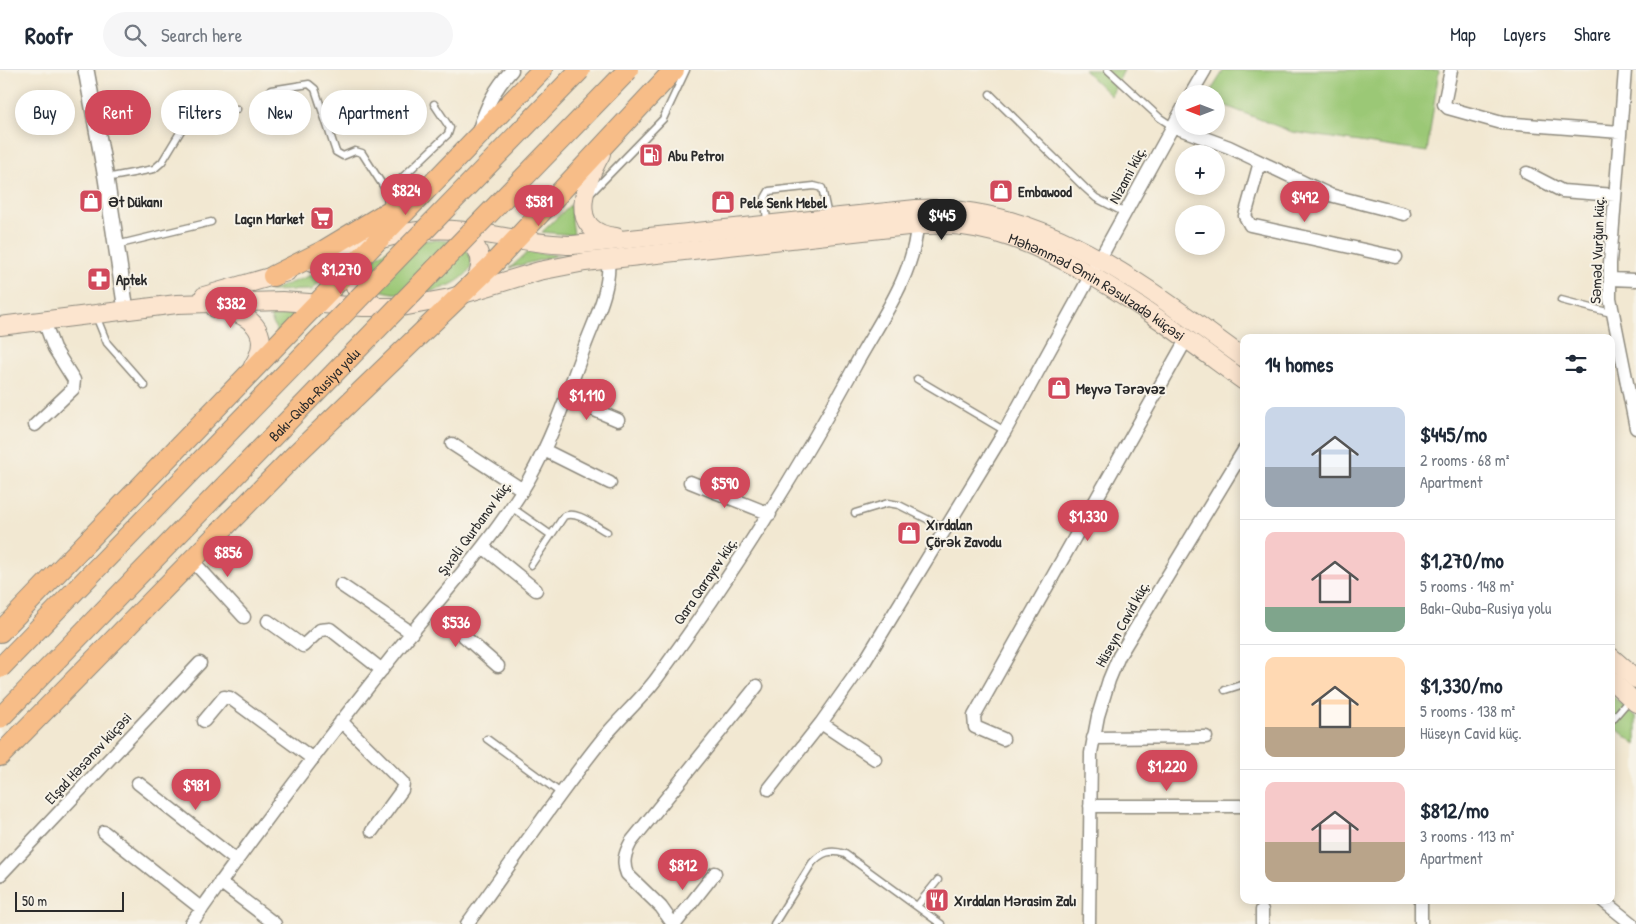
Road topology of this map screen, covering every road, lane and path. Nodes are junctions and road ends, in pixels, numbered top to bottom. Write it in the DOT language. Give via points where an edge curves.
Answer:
graph roads {
  1 [pos="86,70"];
  2 [pos="512,70"];
  3 [pos="542,70"];
  4 [pos="580,70"];
  5 [pos="628,70"];
  6 [pos="674,70"];
  7 [pos="686,70"];
  8 [pos="1108,70"];
  9 [pos="1205,70"];
  10 [pos="1451,70"];
  11 [pos="1625,70"];
  12 [pos="1196,85"];
  13 [pos="272,90"];
  14 [pos="990,94"];
  15 [pos="434,104"];
  16 [pos="1175,121"];
  17 [pos="1172,126"];
  18 [pos="1620,132"];
  19 [pos="613,134"];
  20 [pos="178,135"];
  21 [pos="474,141"];
  22 [pos="1260,162"];
  23 [pos="1527,173"];
  24 [pos="438,177"];
  25 [pos="106,178"];
  26 [pos="1615,195"];
  27 [pos="388,202"];
  28 [pos="583,202"];
  29 [pos="1125,214"];
  30 [pos="1404,214"];
  31 [pos="828,218"];
  32 [pos="211,222"];
  33 [pos="767,224"];
  34 [pos="917,225"];
  35 [pos="445,230"];
  36 [pos="634,239"];
  37 [pos="514,240"];
  38 [pos="374,243"];
  39 [pos="116,245"];
  40 [pos="1396,257"];
  41 [pos="608,260"];
  42 [pos="1100,260"];
  43 [pos="273,276"];
  44 [pos="1092,276"];
  45 [pos="1610,279"];
  46 [pos="1636,280"];
  47 [pos="463,294"];
  48 [pos="1561,300"];
  49 [pos="177,304"];
  50 [pos="319,304"];
  51 [pos="402,307"];
  52 [pos="126,310"];
  53 [pos="1612,313"];
  54 [pos="96,314"];
  55 [pos="44,321"];
  56 [pos="0,326"];
  57 [pos="1186,340"];
  58 [pos="1240,355"];
  59 [pos="1240,378"];
  60 [pos="917,379"];
  61 [pos="242,383"];
  62 [pos="144,386"];
  63 [pos="566,398"];
  64 [pos="618,420"];
  65 [pos="35,425"];
  66 [pos="1636,428"];
  67 [pos="1004,431"];
  68 [pos="452,444"];
  69 [pos="544,450"];
  70 [pos="1240,457"];
  71 [pos="690,482"];
  72 [pos="610,483"];
  73 [pos="523,490"];
  74 [pos="511,508"];
  75 [pos="855,513"];
  76 [pos="770,514"];
  77 [pos="945,528"];
  78 [pos="607,532"];
  79 [pos="551,535"];
  80 [pos="483,547"];
  81 [pos="192,559"];
  82 [pos="531,565"];
  83 [pos="340,585"];
  84 [pos="536,590"];
  85 [pos="433,609"];
  86 [pos="244,617"];
  87 [pos="268,621"];
  88 [pos="0,632"];
  89 [pos="412,633"];
  90 [pos="1615,660"];
  91 [pos="200,664"];
  92 [pos="498,666"];
  93 [pos="0,668"];
  94 [pos="382,670"];
  95 [pos="1635,676"];
  96 [pos="1615,684"];
  97 [pos="1240,685"];
  98 [pos="758,686"];
  99 [pos="1225,690"];
  100 [pos="1633,700"];
  101 [pos="1615,717"];
  102 [pos="0,718"];
  103 [pos="204,721"];
  104 [pos="341,721"];
  105 [pos="820,723"];
  106 [pos="1206,737"];
  107 [pos="1093,738"];
  108 [pos="487,739"];
  109 [pos="1003,740"];
  110 [pos="0,756"];
  111 [pos="313,759"];
  112 [pos="875,759"];
  113 [pos="138,783"];
  114 [pos="769,789"];
  115 [pos="562,794"];
  116 [pos="1090,806"];
  117 [pos="1240,806"];
  118 [pos="372,831"];
  119 [pos="104,832"];
  120 [pos="237,860"];
  121 [pos="715,873"];
  122 [pos="0,875"];
  123 [pos="938,880"];
  124 [pos="220,882"];
  125 [pos="1421,904"];
  126 [pos="1607,904"];
  127 [pos="917,906"];
  128 [pos="202,909"];
  129 [pos="1262,910"];
  130 [pos="191,924"];
  131 [pos="275,924"];
  132 [pos="467,924"];
  133 [pos="674,924"];
  134 [pos="774,924"];
  135 [pos="941,924"];
  136 [pos="1089,924"];
  137 [pos="1262,924"];
  138 [pos="1421,924"];
  139 [pos="1632,924"];
  1 -- 25 [label="street"];
  2 -- 21 [label="street" via="488,101"];
  3 -- 21 [label="highway"];
  4 -- 93 [label="highway, bridge"];
  5 -- 102 [label="highway, Bakı-Quba-Rusiya yolu, bridge"];
  6 -- 19 [label="highway"];
  7 -- 28 [label="lane" via="663,119"];
  8 -- 17 [label="lane"];
  9 -- 12 [label="street"];
  10 -- 18 [label="street" via="1444,104 1448,108 1509,124"];
  11 -- 18 [label="street, Səməd Vurğun küç."];
  13 -- 27 [label="lane" via="309,84 315,89 336,152 343,156 355,151 362,153"];
  14 -- 29 [label="lane" via="1096,198"];
  15 -- 27 [label="lane" via="450,128 448,134"];
  16 -- 17 [label="street, Nizami küç."];
  17 -- 22 [label="street"];
  17 -- 29 [label="street, Nizami küç."];
  18 -- 26 [label="street, Səməd Vurğun küç."];
  19 -- 28 [label="main road" via="585,185"];
  19 -- 37 [label="highway"];
  20 -- 25 [label="lane" via="154,169"];
  21 -- 24 [label="highway"];
  22 -- 30 [label="street" via="1330,196"];
  22 -- 40 [label="street" via="1245,216 1250,226"];
  23 -- 26 [label="street" via="1562,191"];
  24 -- 27 [label="highway"];
  24 -- 38 [label="highway"];
  25 -- 39 [label="street"];
  26 -- 45 [label="street, Səməd Vurğun küç."];
  27 -- 43 [label="highway" via="323,251"];
  28 -- 36 [label="main road" via="584,215 596,232"];
  29 -- 42 [label="street, Nizami küç."];
  31 -- 33 [label="main road, Məhəmməd Əmin Rəsulzadə küçəsi"];
  31 -- 33 [label="lane" via="825,192 814,186 769,191 765,198"];
  31 -- 42 [label="main road, Məhəmməd Əmin Rəsulzadə küçəsi" via="916,209 966,210 1039,230"];
  32 -- 39 [label="lane"];
  33 -- 36 [label="main road, Məhəmməd Əmin Rəsulzadə küçəsi"];
  34 -- 41 [label="main road, Məhəmməd Əmin Rəsulzadə küçəsi"];
  34 -- 44 [label="main road, Məhəmməd Əmin Rəsulzadə küçəsi" via="986,230 1034,246"];
  34 -- 76 [label="street, Qara Qarayev küç." via="914,253 895,293"];
  35 -- 37 [label="main road"];
  35 -- 38 [label="main road" via="413,232"];
  35 -- 47 [label="main road" via="468,238 480,254 480,272"];
  36 -- 37 [label="main road" via="551,245"];
  37 -- 47 [label="highway"];
  38 -- 43 [label="main road"];
  38 -- 50 [label="highway"];
  38 -- 51 [label="main road" via="356,266 354,286 367,301"];
  39 -- 52 [label="street"];
  41 -- 47 [label="main road, Məhəmməd Əmin Rəsulzadə küçəsi" via="557,267"];
  41 -- 63 [label="street, Şıxəli Qurbanov küç." via="604,294"];
  42 -- 44 [label="street, Nizami küç."];
  42 -- 58 [label="main road, Məhəmməd Əmin Rəsulzadə küçəsi"];
  43 -- 49 [label="main road"];
  44 -- 57 [label="main road, Məhəmməd Əmin Rəsulzadə küçəsi"];
  44 -- 67 [label="street, Nizami küç."];
  45 -- 46 [label="street"];
  45 -- 53 [label="street, Səməd Vurğun küç."];
  47 -- 51 [label="main road"];
  47 -- 81 [label="highway"];
  48 -- 53 [label="lane"];
  49 -- 50 [label="main road" via="282,301"];
  49 -- 52 [label="main road"];
  49 -- 61 [label="main road" via="232,312 259,330 263,345 260,356"];
  50 -- 51 [label="main road"];
  50 -- 61 [label="highway"];
  52 -- 54 [label="main road"];
  53 -- 66 [label="street, Səməd Vurğun küç."];
  54 -- 55 [label="main road"];
  54 -- 62 [label="lane" via="107,343"];
  55 -- 56 [label="main road"];
  55 -- 65 [label="street" via="54,348 74,380 74,389"];
  57 -- 59 [label="main road, Məhəmməd Əmin Rəsulzadə küçəsi"];
  57 -- 109 [label="street" via="974,716 975,727"];
  60 -- 67 [label="lane"];
  61 -- 88 [label="highway"];
  63 -- 64 [label="street"];
  63 -- 69 [label="street, Şıxəli Qurbanov küç."];
  67 -- 77 [label="street, Nizami küç."];
  68 -- 73 [label="street"];
  69 -- 72 [label="street"];
  69 -- 73 [label="street, Şıxəli Qurbanov küç."];
  70 -- 107 [label="street, Hüseyn Cavid küç." via="1119,656"];
  71 -- 76 [label="street"];
  73 -- 74 [label="street, Şıxəli Qurbanov küç."];
  74 -- 79 [label="lane"];
  74 -- 80 [label="street, Şıxəli Qurbanov küç."];
  75 -- 77 [label="lane" via="888,503 899,504"];
  76 -- 115 [label="street, Qara Qarayev küç." via="656,680 605,735"];
  77 -- 105 [label="street, Nizami küç." via="865,660"];
  78 -- 79 [label="lane" via="569,514"];
  79 -- 82 [label="lane"];
  80 -- 84 [label="street"];
  80 -- 85 [label="street, Şıxəli Qurbanov küç."];
  81 -- 86 [label="street"];
  81 -- 110 [label="highway"];
  83 -- 89 [label="street"];
  85 -- 89 [label="street, Şıxəli Qurbanov küç."];
  85 -- 92 [label="street"];
  87 -- 94 [label="street" via="303,646 320,630 330,629"];
  89 -- 94 [label="street, Şıxəli Qurbanov küç."];
  90 -- 95 [label="main road"];
  91 -- 122 [label="street, Elşad Həsənov küçəsi"];
  94 -- 104 [label="street, Şıxəli Qurbanov küç."];
  96 -- 100 [label="main road"];
  97 -- 99 [label="lane"];
  98 -- 133 [label="street" via="626,850 624,867 627,874 661,906"];
  100 -- 101 [label="lane"];
  103 -- 111 [label="street" via="218,701 230,698"];
  104 -- 111 [label="street, Şıxəli Qurbanov küç."];
  104 -- 118 [label="street" via="403,783 402,790"];
  105 -- 112 [label="street"];
  105 -- 114 [label="street, Nizami küç."];
  106 -- 107 [label="street"];
  107 -- 116 [label="street, Hüseyn Cavid küç."];
  108 -- 115 [label="lane"];
  111 -- 120 [label="street, Şıxəli Qurbanov küç."];
  113 -- 120 [label="street"];
  115 -- 132 [label="street, Qara Qarayev küç."];
  116 -- 117 [label="street"];
  116 -- 136 [label="street, Hüseyn Cavid küç."];
  119 -- 128 [label="street"];
  120 -- 124 [label="street, Şıxəli Qurbanov küç."];
  121 -- 133 [label="street"];
  123 -- 127 [label="lane"];
  124 -- 128 [label="street, Şıxəli Qurbanov küç."];
  124 -- 131 [label="street"];
  125 -- 138 [label="street"];
  126 -- 139 [label="street"];
  127 -- 134 [label="lane" via="845,854 827,852 812,863"];
  127 -- 135 [label="lane"];
  128 -- 130 [label="street, Şıxəli Qurbanov küç."];
  129 -- 137 [label="street"];
}
